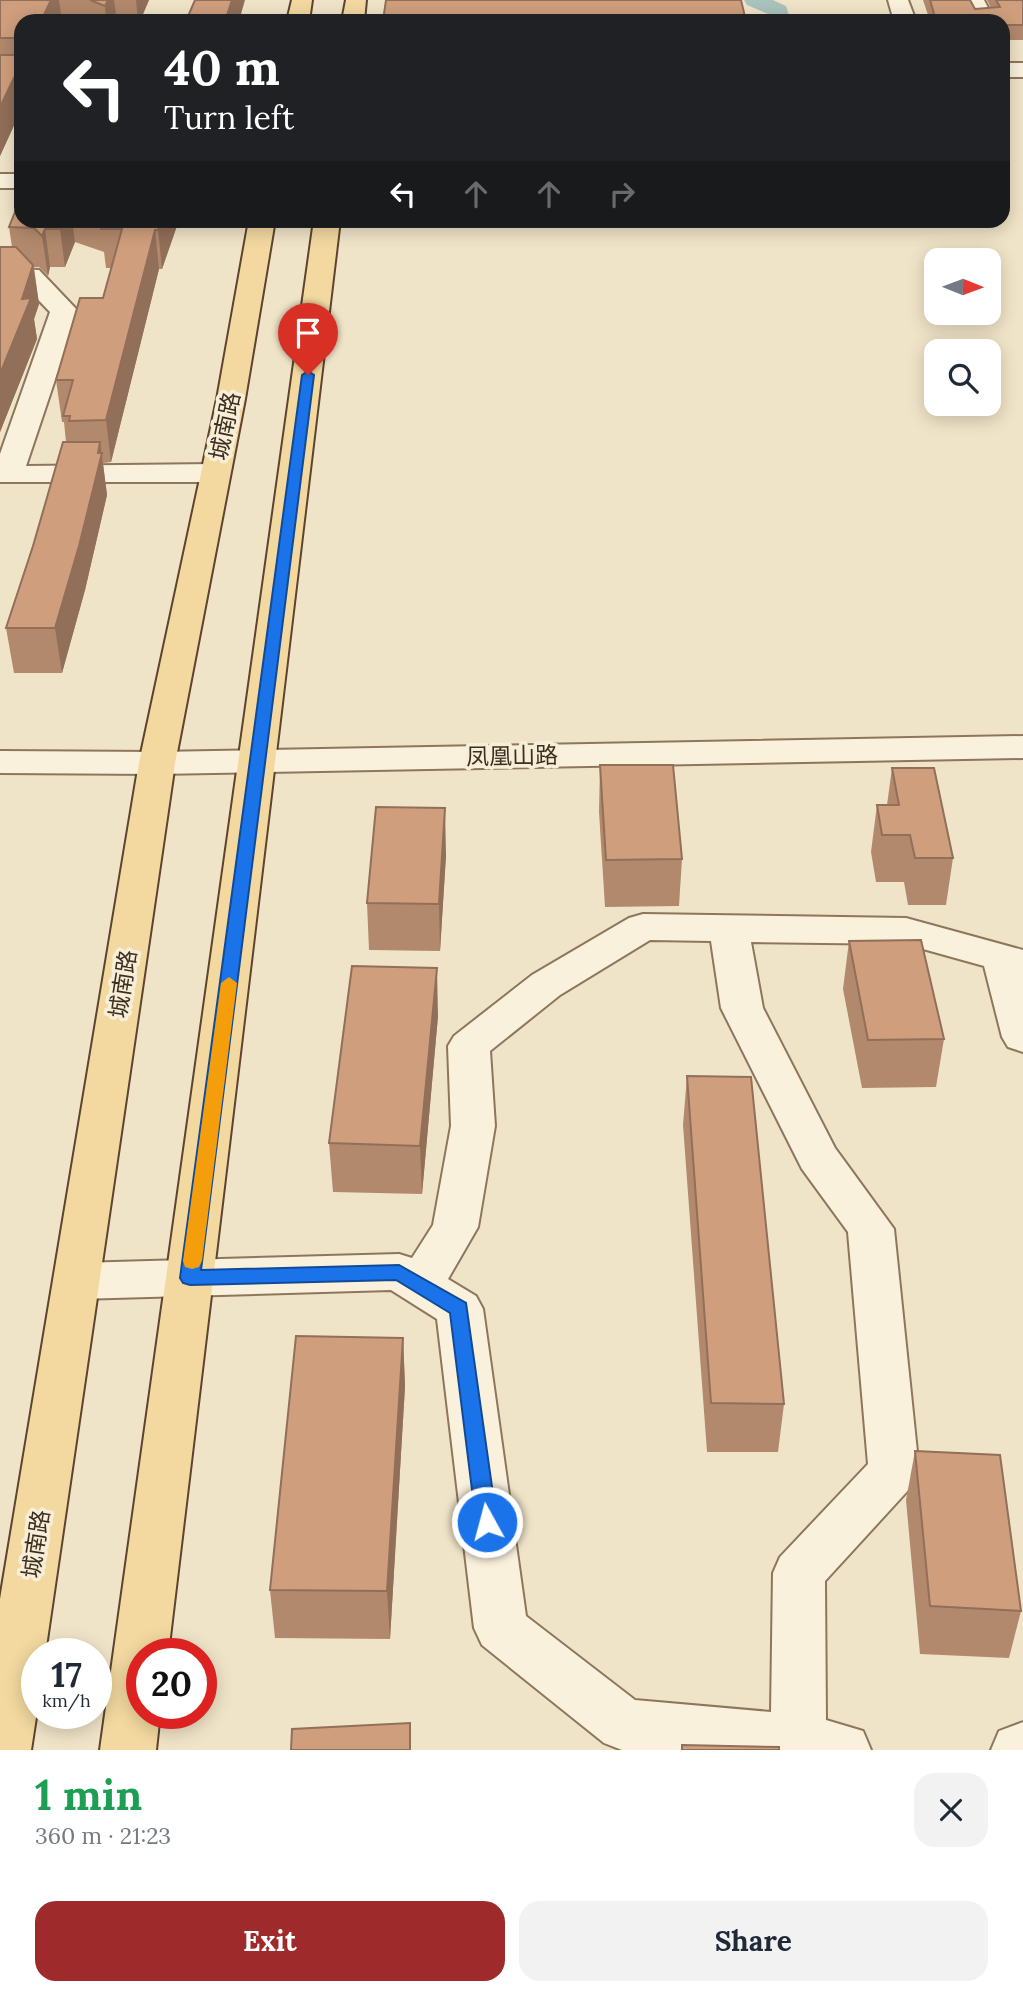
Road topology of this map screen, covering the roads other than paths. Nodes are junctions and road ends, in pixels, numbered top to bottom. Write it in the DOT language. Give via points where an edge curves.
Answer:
graph roads {
  1 [pos="261,228"];
  2 [pos="326,228"];
  3 [pos="0,276"];
  4 [pos="215,472"];
  5 [pos="4,475"];
  6 [pos="1023,747"];
  7 [pos="258,761"];
  8 [pos="0,762"];
  9 [pos="157,763"];
  10 [pos="729,927"];
  11 [pos="1012,960"];
  12 [pos="1023,1037"];
  13 [pos="190,1278"];
  14 [pos="78,1281"];
  15 [pos="420,1285"];
  16 [pos="820,1745"];
  17 [pos="3,1750"];
  18 [pos="128,1750"];
  1 -- 4 [label="main road, 城南路"];
  2 -- 7 [label="main road"];
  3 -- 5 [label="street" via="30,276 64,311"];
  4 -- 5 [label="street"];
  4 -- 9 [label="main road, 城南路"];
  6 -- 7 [label="street, 凤凰山路"];
  7 -- 9 [label="street, 凤凰山路"];
  7 -- 13 [label="main road"];
  8 -- 9 [label="street, 凤凰山路"];
  9 -- 14 [label="main road, 城南路"];
  10 -- 11 [label="street" via="906,931"];
  10 -- 15 [label="street" via="643,927 546,985 469,1046 473,1126 455,1227"];
  10 -- 16 [label="street" via="742,1008 818,1157 871,1229 894,1471 799,1573"];
  11 -- 12 [label="street"];
  13 -- 14 [label="street"];
  13 -- 15 [label="street" via="399,1272"];
  13 -- 18 [label="main road"];
  14 -- 17 [label="main road, 城南路"];
  15 -- 16 [label="street" via="459,1309 500,1628 624,1724"];
}
